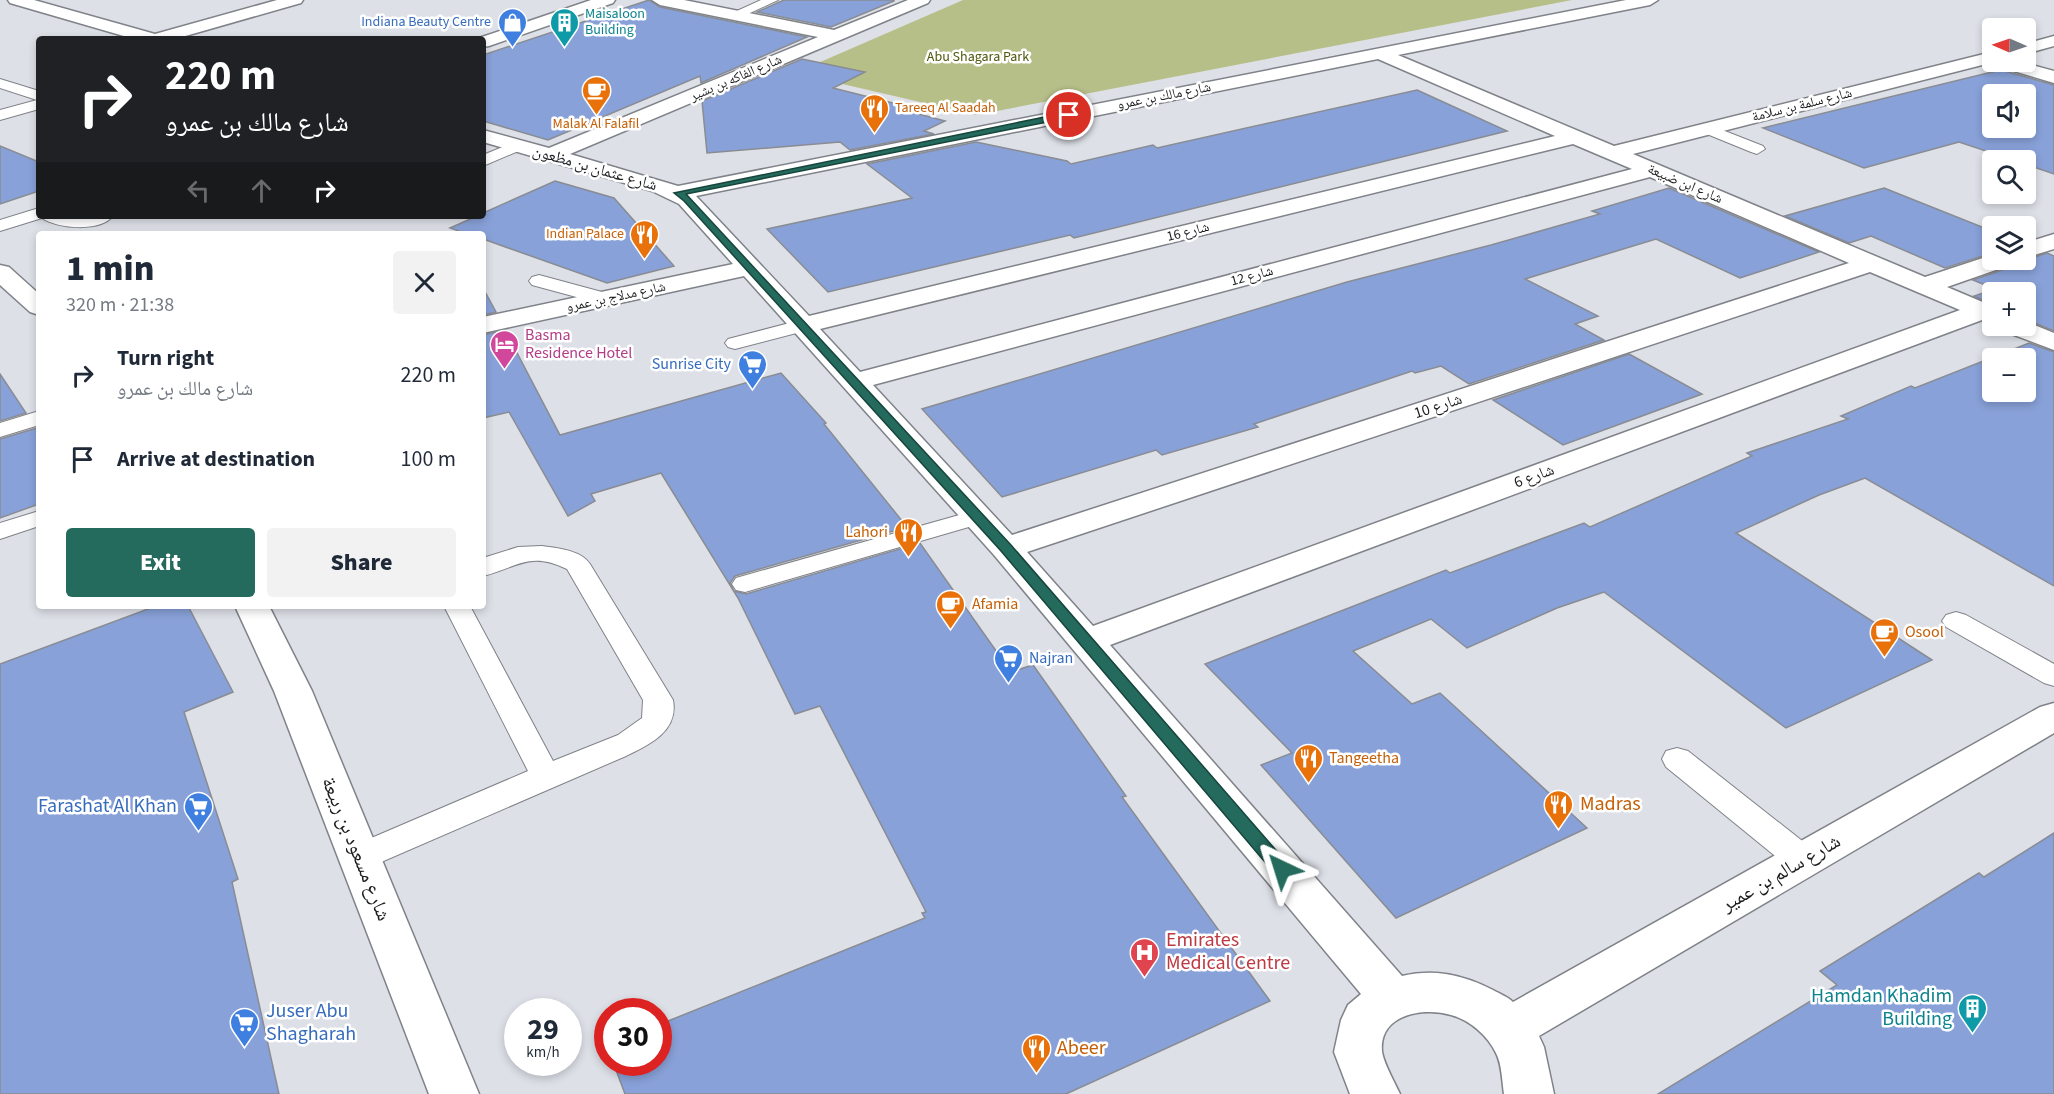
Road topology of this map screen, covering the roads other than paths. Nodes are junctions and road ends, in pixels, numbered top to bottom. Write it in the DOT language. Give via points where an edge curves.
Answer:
graph roads {
  1 [pos="16,0"];
  2 [pos="295,0"];
  3 [pos="608,0"];
  4 [pos="772,0"];
  5 [pos="922,0"];
  6 [pos="1650,0"];
  7 [pos="671,1"];
  8 [pos="734,15"];
  9 [pos="143,36"];
  10 [pos="165,36"];
  11 [pos="837,36"];
  12 [pos="486,41"];
  13 [pos="2054,42"];
  14 [pos="2036,46"];
  15 [pos="1378,53"];
  16 [pos="1982,62"];
  17 [pos="2036,71"];
  18 [pos="2054,76"];
  19 [pos="0,83"];
  20 [pos="36,95"];
  21 [pos="36,105"];
  22 [pos="0,115"];
  23 [pos="1707,129"];
  24 [pos="486,137"];
  25 [pos="1575,137"];
  26 [pos="517,146"];
  27 [pos="1757,149"];
  28 [pos="1612,153"];
  29 [pos="550,155"];
  30 [pos="486,159"];
  31 [pos="1652,170"];
  32 [pos="678,193"];
  33 [pos="36,214"];
  34 [pos="58,219"];
  35 [pos="94,219"];
  36 [pos="0,226"];
  37 [pos="2054,241"];
  38 [pos="2036,247"];
  39 [pos="1870,264"];
  40 [pos="1982,266"];
  41 [pos="749,268"];
  42 [pos="0,272"];
  43 [pos="539,280"];
  44 [pos="1924,286"];
  45 [pos="606,299"];
  46 [pos="36,305"];
  47 [pos="1982,312"];
  48 [pos="1982,316"];
  49 [pos="486,324"];
  50 [pos="801,326"];
  51 [pos="2036,335"];
  52 [pos="2054,342"];
  53 [pos="735,343"];
  54 [pos="853,382"];
  55 [pos="36,419"];
  56 [pos="0,430"];
  57 [pos="977,517"];
  58 [pos="36,519"];
  59 [pos="0,531"];
  60 [pos="1006,548"];
  61 [pos="486,567"];
  62 [pos="746,584"];
  63 [pos="253,609"];
  64 [pos="459,609"];
  65 [pos="1956,621"];
  66 [pos="1087,642"];
  67 [pos="2054,676"];
  68 [pos="2054,716"];
  69 [pos="1677,759"];
  70 [pos="546,776"];
  71 [pos="360,857"];
  72 [pos="1803,860"];
  73 [pos="1391,996"];
  74 [pos="1509,1029"];
  75 [pos="454,1094"];
  76 [pos="1375,1094"];
  77 [pos="1529,1094"];
  1 -- 9 [label="street"];
  2 -- 10 [label="street"];
  3 -- 12 [label="street"];
  4 -- 8 [label="lane"];
  5 -- 11 [label="street, شارع الفاكه بن بشير"];
  6 -- 15 [label="street, شارع مالك بن عمرو"];
  7 -- 8 [label="street"];
  8 -- 11 [label="street"];
  11 -- 29 [label="street, شارع الفاكه بن بشير"];
  13 -- 14 [label="street"];
  15 -- 25 [label="street, شارع ابن ضبيعة"];
  15 -- 32 [label="street, شارع مالك بن عمرو"];
  16 -- 23 [label="street, شارع سلمة بن سلامة"];
  17 -- 18 [label="street"];
  19 -- 20 [label="lane"];
  21 -- 22 [label="lane"];
  23 -- 27 [label="lane"];
  23 -- 28 [label="street, شارع سلمة بن سلامة"];
  24 -- 26 [label="street, شارع عثمان بن مظعون"];
  25 -- 28 [label="street, شارع ابن ضبيعة"];
  25 -- 50 [label="street, شارع 16"];
  26 -- 29 [label="street, شارع عثمان بن مظعون"];
  26 -- 30 [label="lane"];
  28 -- 31 [label="street, شارع ابن ضبيعة"];
  29 -- 32 [label="street, شارع عثمان بن مظعون"];
  31 -- 39 [label="street, شارع ابن ضبيعة"];
  31 -- 54 [label="street, شارع 12"];
  32 -- 41 [label="street, شارع عثمان بن مظعون"];
  33 -- 36 [label="lane"];
  34 -- 35 [label="lane" via="70,224"];
  37 -- 38 [label="street"];
  39 -- 44 [label="street, شارع ابن ضبيعة"];
  39 -- 60 [label="street, شارع 10"];
  40 -- 44 [label="street"];
  41 -- 45 [label="street, شارع مدلاج بن عمرو"];
  41 -- 50 [label="street, شارع عثمان بن مظعون"];
  42 -- 46 [label="street"];
  43 -- 45 [label="lane"];
  44 -- 47 [label="street, شارع ابن ضبيعة"];
  45 -- 49 [label="street, شارع مدلاج بن عمرو"];
  48 -- 66 [label="street, شارع 6"];
  50 -- 53 [label="lane"];
  50 -- 54 [label="street, شارع عثمان بن مظعون"];
  51 -- 52 [label="street"];
  54 -- 57 [label="street, شارع عثمان بن مظعون"];
  55 -- 56 [label="lane"];
  57 -- 60 [label="street, شارع عثمان بن مظعون"];
  57 -- 62 [label="lane"];
  58 -- 59 [label="lane"];
  60 -- 66 [label="street, شارع عثمان بن مظعون"];
  61 -- 70 [label="lane" via="516,555 540,552 561,555 577,564 658,700 659,714 648,730"];
  63 -- 71 [label="street, شارع مسعود بن ربيعة" via="293,691"];
  64 -- 70 [label="lane"];
  65 -- 67 [label="lane"];
  66 -- 73 [label="street, شارع عثمان بن مظعون"];
  68 -- 72 [label="street, شارع سالم بن عمير"];
  69 -- 72 [label="lane"];
  70 -- 71 [label="lane"];
  71 -- 75 [label="street, شارع مسعود بن ربيعة"];
  72 -- 74 [label="street, شارع سالم بن عمير"];
  73 -- 74 [label="street" via="1414,990 1439,990 1489,1010"];
  73 -- 76 [label="street" via="1372,1008 1360,1028 1358,1051 1363,1076"];
  74 -- 77 [label="street" via="1524,1050 1530,1072"];
}
